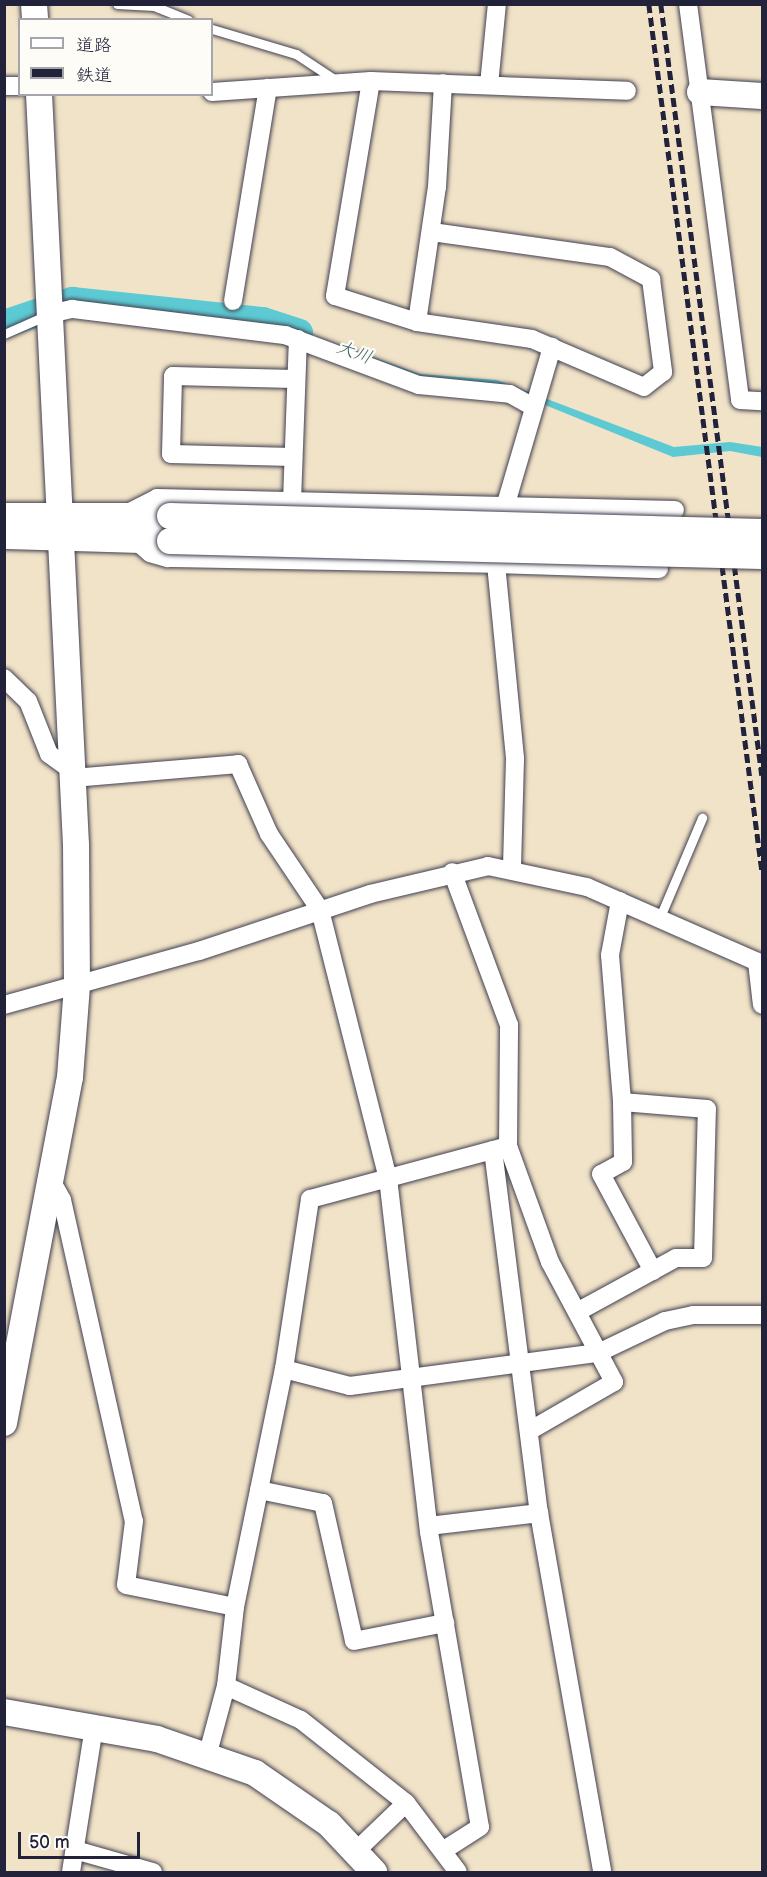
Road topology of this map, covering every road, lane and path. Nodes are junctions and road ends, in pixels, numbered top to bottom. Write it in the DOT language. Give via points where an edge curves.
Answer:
graph roads {
  1 [pos="117,4"];
  2 [pos="497,4"];
  3 [pos="688,4"];
  4 [pos="183,18"];
  5 [pos="213,29"];
  6 [pos="371,81"];
  7 [pos="339,82"];
  8 [pos="442,83"];
  9 [pos="489,85"];
  10 [pos="268,88"];
  11 [pos="627,91"];
  12 [pos="213,92"];
  13 [pos="700,92"];
  14 [pos="39,96"];
  15 [pos="762,96"];
  16 [pos="432,231"];
  17 [pos="233,301"];
  18 [pos="50,314"];
  19 [pos="417,322"];
  20 [pos="4,334"];
  21 [pos="298,339"];
  22 [pos="552,347"];
  23 [pos="294,379"];
  24 [pos="533,401"];
  25 [pos="762,401"];
  26 [pos="293,457"];
  27 [pos="292,501"];
  28 [pos="505,507"];
  29 [pos="675,510"];
  30 [pos="4,516"];
  31 [pos="123,516"];
  32 [pos="60,527"];
  33 [pos="170,529"];
  34 [pos="762,532"];
  35 [pos="4,536"];
  36 [pos="134,539"];
  37 [pos="762,556"];
  38 [pos="496,564"];
  39 [pos="659,569"];
  40 [pos="4,678"];
  41 [pos="73,775"];
  42 [pos="702,818"];
  43 [pos="512,869"];
  44 [pos="452,873"];
  45 [pos="620,901"];
  46 [pos="320,910"];
  47 [pos="660,917"];
  48 [pos="760,963"];
  49 [pos="77,986"];
  50 [pos="4,1005"];
  51 [pos="762,1005"];
  52 [pos="622,1102"];
  53 [pos="500,1148"];
  54 [pos="388,1178"];
  55 [pos="51,1180"];
  56 [pos="653,1271"];
  57 [pos="577,1312"];
  58 [pos="762,1315"];
  59 [pos="598,1353"];
  60 [pos="521,1362"];
  61 [pos="284,1369"];
  62 [pos="414,1376"];
  63 [pos="4,1423"];
  64 [pos="529,1431"];
  65 [pos="259,1490"];
  66 [pos="539,1513"];
  67 [pos="429,1526"];
  68 [pos="235,1607"];
  69 [pos="445,1623"];
  70 [pos="226,1686"];
  71 [pos="4,1712"];
  72 [pos="94,1727"];
  73 [pos="208,1753"];
  74 [pos="406,1803"];
  75 [pos="75,1850"];
  76 [pos="444,1850"];
  77 [pos="356,1851"];
  78 [pos="71,1872"];
  79 [pos="153,1872"];
  80 [pos="374,1872"];
  81 [pos="458,1872"];
  82 [pos="602,1872"];
  1 -- 4 [label="lane" via="154,6"];
  2 -- 9 [label="street"];
  3 -- 13 [label="street"];
  5 -- 7 [label="lane" via="296,54"];
  6 -- 7 [label="street"];
  6 -- 8 [label="street"];
  6 -- 19 [label="street" via="335,296"];
  7 -- 10 [label="street"];
  8 -- 9 [label="street"];
  8 -- 16 [label="street"];
  9 -- 11 [label="street"];
  10 -- 12 [label="street"];
  10 -- 17 [label="street"];
  13 -- 15 [label="street"];
  13 -- 25 [label="street" via="740,400"];
  14 -- 18 [label="street"];
  16 -- 19 [label="street"];
  16 -- 22 [label="street" via="610,257 651,279 663,372 644,387"];
  18 -- 20 [label="lane"];
  18 -- 21 [label="street" via="72,309"];
  18 -- 32 [label="street"];
  19 -- 22 [label="street" via="532,339"];
  21 -- 23 [label="street"];
  21 -- 24 [label="street" via="419,385 510,394"];
  22 -- 24 [label="street"];
  23 -- 26 [label="street"];
  23 -- 26 [label="street" via="173,376 171,454"];
  24 -- 28 [label="street"];
  26 -- 27 [label="street"];
  27 -- 28 [label="street"];
  27 -- 31 [label="street" via="157,498"];
  28 -- 29 [label="street"];
  30 -- 32 [label="street"];
  31 -- 32 [label="street"];
  31 -- 33 [label="street"];
  32 -- 35 [label="street"];
  32 -- 36 [label="street"];
  32 -- 41 [label="street"];
  33 -- 34 [label="street, bridge"];
  33 -- 36 [label="street"];
  33 -- 37 [label="street, bridge"];
  36 -- 38 [label="street" via="150,553 168,558"];
  38 -- 39 [label="street"];
  38 -- 43 [label="street" via="515,759"];
  40 -- 41 [label="street" via="28,700 50,754"];
  41 -- 46 [label="street" via="238,764 269,834"];
  41 -- 49 [label="street"];
  42 -- 47 [label="lane"];
  43 -- 44 [label="street" via="488,866"];
  43 -- 45 [label="street"];
  44 -- 46 [label="street"];
  44 -- 53 [label="street" via="508,1025"];
  45 -- 47 [label="street"];
  45 -- 52 [label="street" via="610,955"];
  46 -- 49 [label="street"];
  46 -- 54 [label="street"];
  47 -- 48 [label="street"];
  48 -- 51 [label="street"];
  49 -- 50 [label="street"];
  49 -- 55 [label="street" via="70,1077"];
  52 -- 56 [label="street" via="623,1162 601,1174"];
  52 -- 56 [label="street" via="706,1109 703,1258 676,1258"];
  53 -- 54 [label="street"];
  53 -- 57 [label="street" via="550,1262"];
  53 -- 60 [label="street"];
  54 -- 61 [label="street" via="310,1199"];
  54 -- 62 [label="street"];
  55 -- 63 [label="street"];
  55 -- 68 [label="street" via="62,1200 134,1521 126,1585"];
  56 -- 57 [label="street"];
  57 -- 59 [label="street"];
  58 -- 59 [label="street" via="693,1314 665,1321"];
  59 -- 60 [label="street"];
  59 -- 64 [label="street" via="614,1382"];
  60 -- 62 [label="street"];
  60 -- 64 [label="street"];
  61 -- 62 [label="street" via="350,1386"];
  61 -- 65 [label="street"];
  62 -- 67 [label="street"];
  64 -- 66 [label="street"];
  65 -- 68 [label="street"];
  65 -- 69 [label="street" via="323,1503 354,1641"];
  66 -- 67 [label="street"];
  66 -- 82 [label="street"];
  67 -- 69 [label="street"];
  68 -- 70 [label="street"];
  69 -- 76 [label="street" via="480,1827"];
  70 -- 73 [label="street"];
  70 -- 74 [label="street" via="301,1720"];
  71 -- 72 [label="street"];
  72 -- 73 [label="street"];
  72 -- 75 [label="street"];
  73 -- 77 [label="street" via="255,1773 295,1799"];
  74 -- 76 [label="street"];
  74 -- 77 [label="street"];
  75 -- 78 [label="street"];
  75 -- 79 [label="street"];
  76 -- 81 [label="street"];
  77 -- 80 [label="street"];
}
